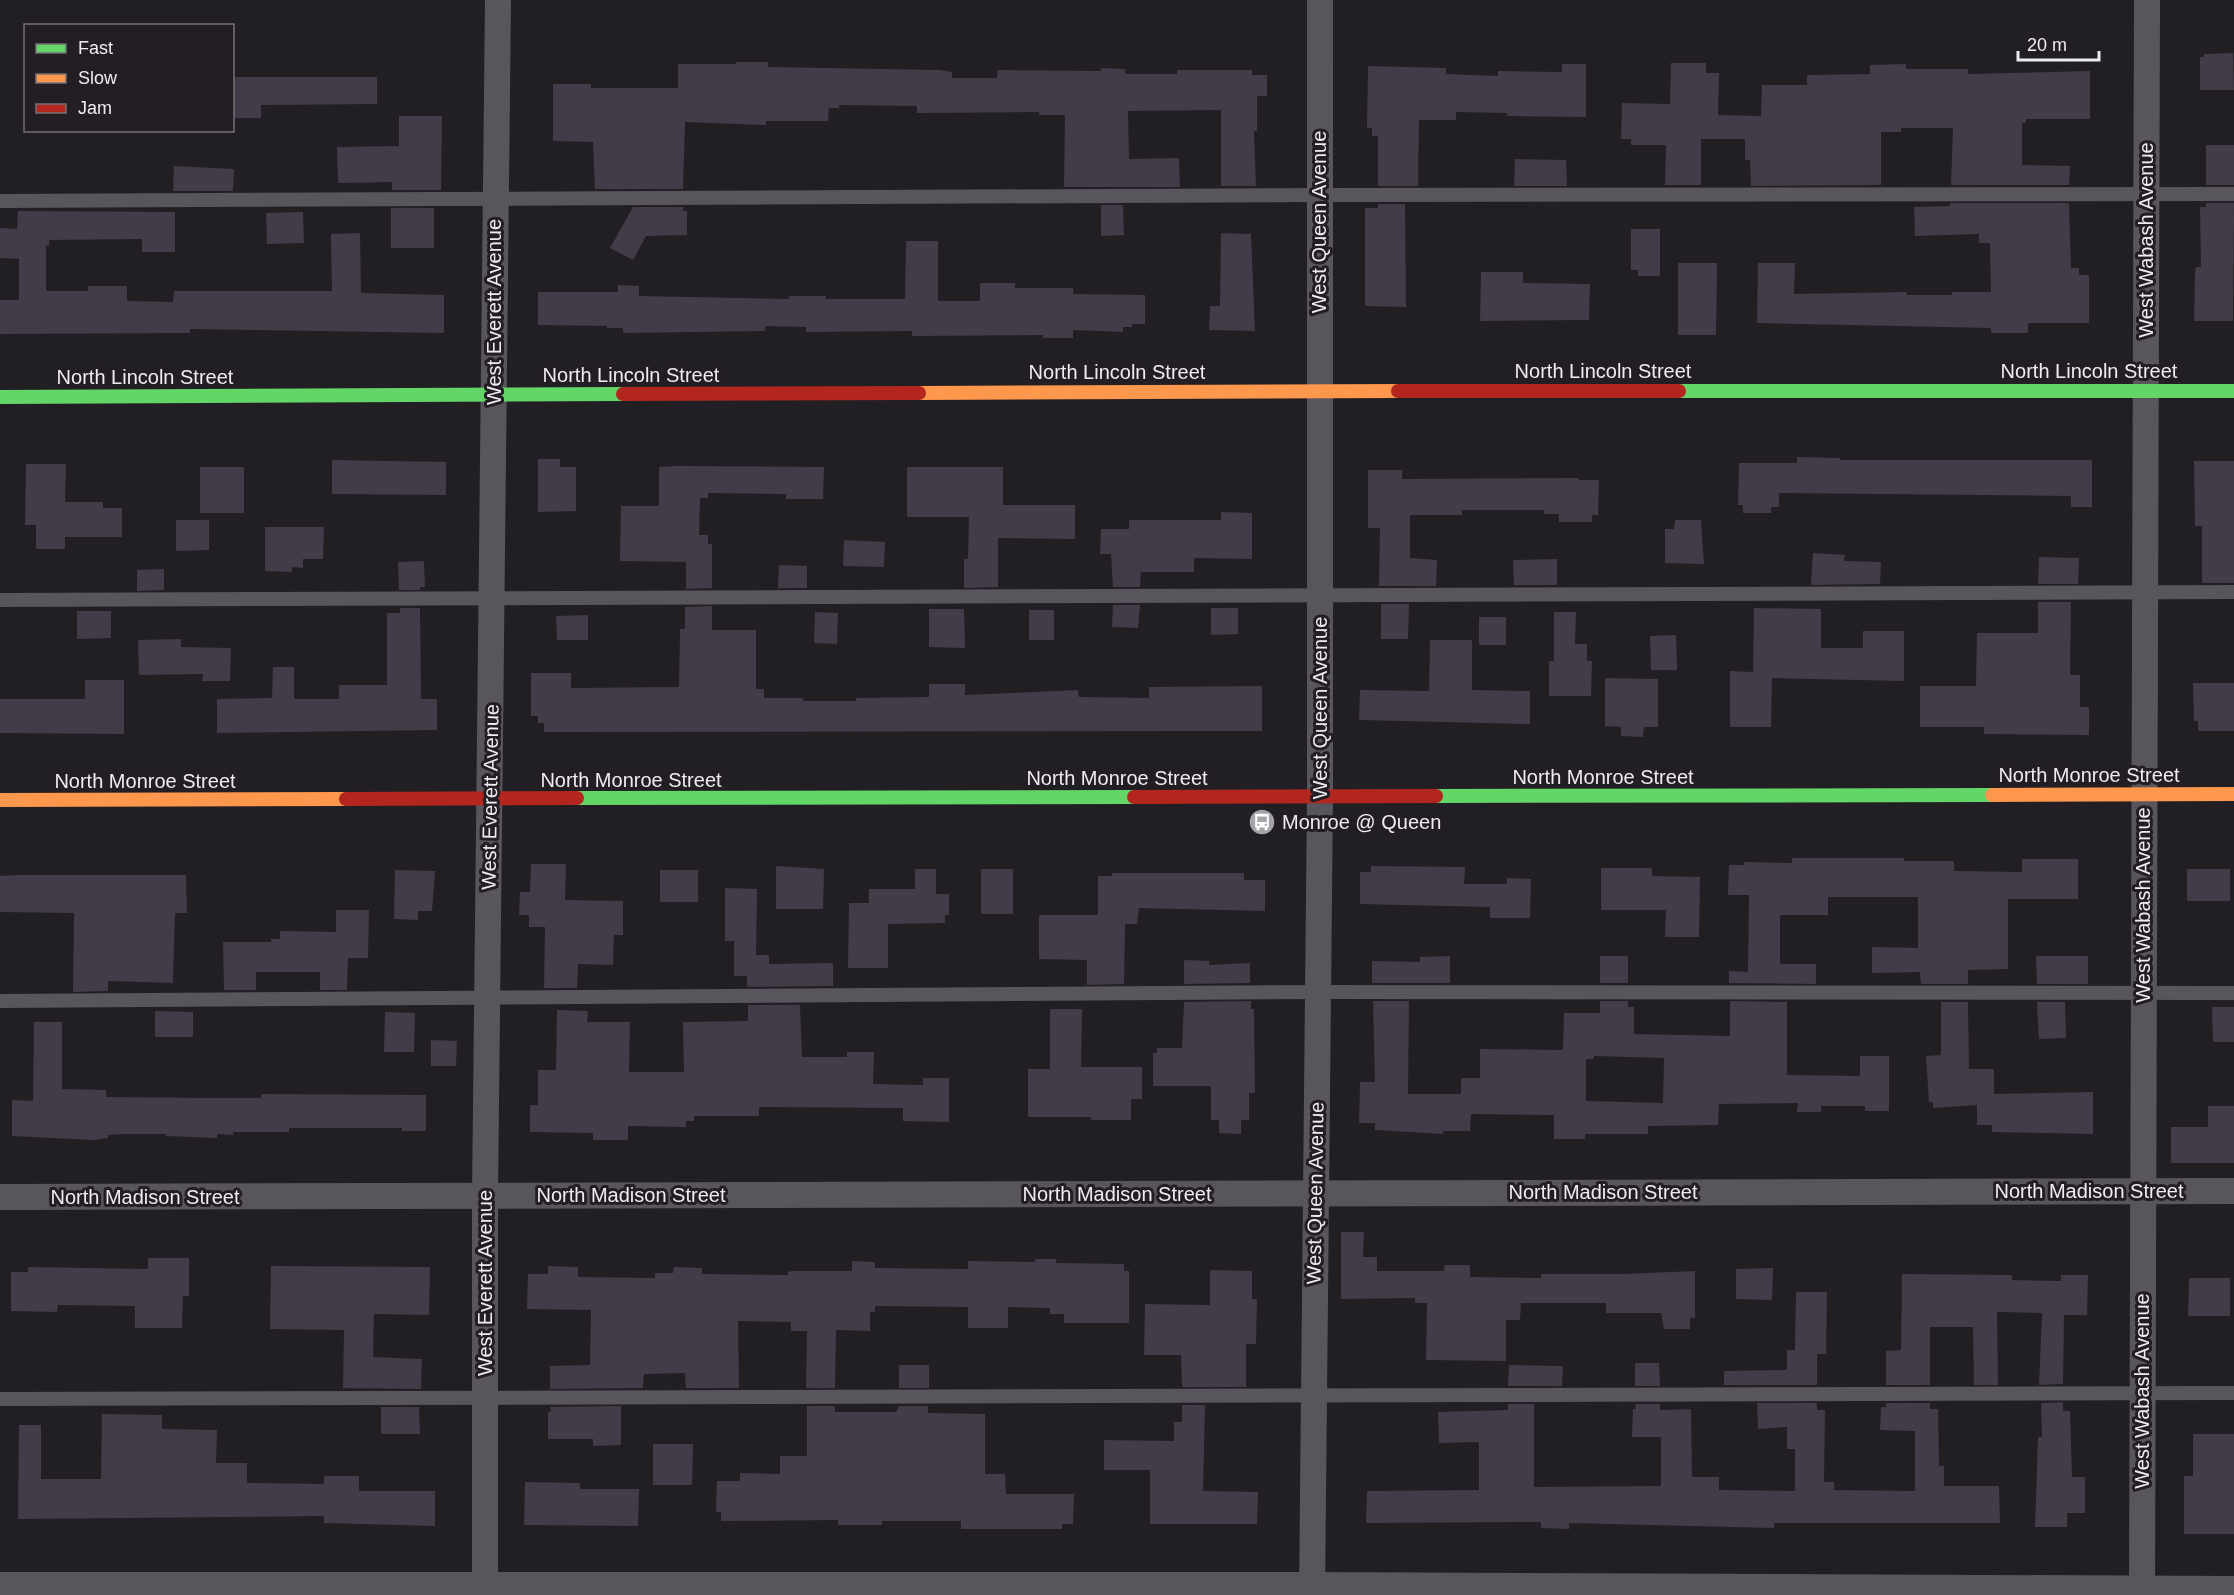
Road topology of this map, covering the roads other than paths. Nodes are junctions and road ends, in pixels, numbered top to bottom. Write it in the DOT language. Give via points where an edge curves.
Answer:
graph roads {
  1 [pos="498,0"];
  2 [pos="1320,0"];
  3 [pos="2147,0"];
  4 [pos="2234,194"];
  5 [pos="1319,195"];
  6 [pos="2146,195"];
  7 [pos="495,200"];
  8 [pos="0,201"];
  9 [pos="1319,391"];
  10 [pos="2146,391"];
  11 [pos="2234,391"];
  12 [pos="494,396"];
  13 [pos="0,397"];
  14 [pos="2144,592"];
  15 [pos="2234,592"];
  16 [pos="1320,596"];
  17 [pos="492,597"];
  18 [pos="0,600"];
  19 [pos="2143,795"];
  20 [pos="2234,795"];
  21 [pos="1320,797"];
  22 [pos="0,800"];
  23 [pos="490,800"];
  24 [pos="1317,992"];
  25 [pos="2142,993"];
  26 [pos="2234,993"];
  27 [pos="488,997"];
  28 [pos="0,1001"];
  29 [pos="2142,1191"];
  30 [pos="2234,1191"];
  31 [pos="1314,1193"];
  32 [pos="485,1196"];
  33 [pos="0,1197"];
  34 [pos="2142,1393"];
  35 [pos="2234,1393"];
  36 [pos="1313,1395"];
  37 [pos="485,1398"];
  38 [pos="0,1399"];
  39 [pos="0,1585"];
  40 [pos="2234,1589"];
  41 [pos="485,1590"];
  42 [pos="1312,1590"];
  43 [pos="2142,1592"];
  1 -- 7 [label="street, West Everett Avenue"];
  2 -- 5 [label="street, West Queen Avenue"];
  3 -- 6 [label="street, West Wabash Avenue"];
  4 -- 6 [label="lane"];
  5 -- 6 [label="lane"];
  5 -- 7 [label="lane"];
  5 -- 9 [label="street, West Queen Avenue"];
  6 -- 10 [label="street, West Wabash Avenue"];
  7 -- 8 [label="lane"];
  7 -- 12 [label="street, West Everett Avenue"];
  9 -- 10 [label="street, North Lincoln Street"];
  9 -- 12 [label="street, North Lincoln Street"];
  9 -- 16 [label="street, West Queen Avenue"];
  10 -- 11 [label="street, North Lincoln Street"];
  10 -- 14 [label="street, West Wabash Avenue"];
  12 -- 13 [label="street, North Lincoln Street"];
  12 -- 17 [label="street, West Everett Avenue"];
  14 -- 15 [label="lane"];
  14 -- 16 [label="lane"];
  14 -- 19 [label="street, West Wabash Avenue"];
  16 -- 17 [label="lane"];
  16 -- 21 [label="street, West Queen Avenue"];
  17 -- 18 [label="lane"];
  17 -- 23 [label="street, West Everett Avenue"];
  19 -- 20 [label="street, North Monroe Street"];
  19 -- 21 [label="street, North Monroe Street"];
  19 -- 25 [label="street, West Wabash Avenue"];
  21 -- 23 [label="street, North Monroe Street"];
  21 -- 24 [label="street, West Queen Avenue"];
  22 -- 23 [label="street, North Monroe Street"];
  23 -- 27 [label="street, West Everett Avenue"];
  24 -- 25 [label="lane"];
  24 -- 27 [label="lane"];
  24 -- 31 [label="street, West Queen Avenue"];
  25 -- 26 [label="lane"];
  25 -- 29 [label="street, West Wabash Avenue"];
  27 -- 28 [label="lane"];
  27 -- 32 [label="street, West Everett Avenue"];
  29 -- 30 [label="street, North Madison Street"];
  29 -- 31 [label="street, North Madison Street"];
  29 -- 34 [label="street, West Wabash Avenue"];
  31 -- 32 [label="street, North Madison Street"];
  31 -- 36 [label="street, West Queen Avenue"];
  32 -- 33 [label="street, North Madison Street"];
  32 -- 37 [label="street, West Everett Avenue"];
  34 -- 35 [label="lane"];
  34 -- 36 [label="lane"];
  34 -- 43 [label="street, West Wabash Avenue"];
  36 -- 37 [label="lane"];
  36 -- 42 [label="street, West Queen Avenue"];
  37 -- 38 [label="lane"];
  37 -- 41 [label="street, West Everett Avenue"];
  39 -- 41 [label="street"];
  40 -- 43 [label="street"];
  41 -- 42 [label="street"];
  42 -- 43 [label="street"];
}
